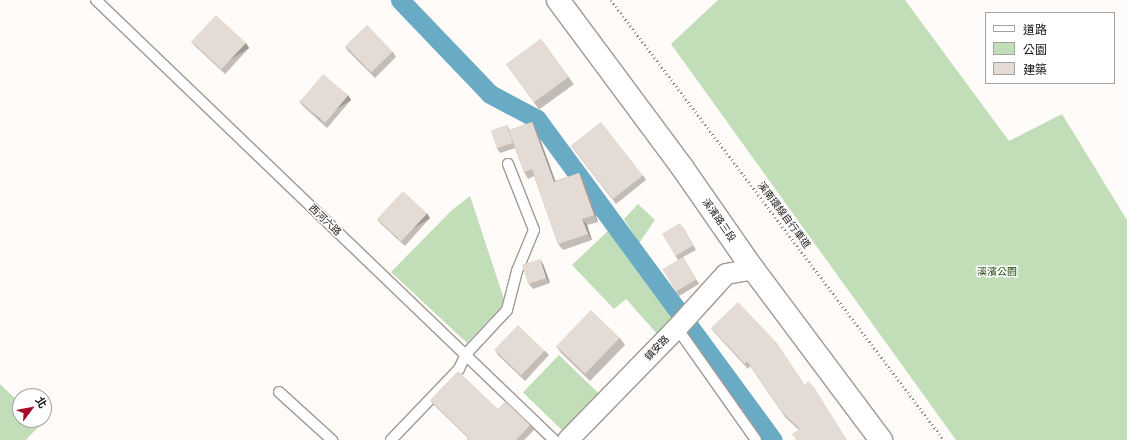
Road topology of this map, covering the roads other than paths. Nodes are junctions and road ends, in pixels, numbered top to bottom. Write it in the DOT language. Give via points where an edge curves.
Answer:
graph roads {
  1 [pos="96,0"];
  2 [pos="558,0"];
  3 [pos="508,164"];
  4 [pos="753,269"];
  5 [pos="677,328"];
  6 [pos="466,354"];
  7 [pos="279,392"];
  8 [pos="332,440"];
  9 [pos="391,440"];
  10 [pos="554,440"];
  11 [pos="568,440"];
  12 [pos="756,440"];
  13 [pos="881,440"];
  1 -- 6 [label="lane, 西河六路"];
  2 -- 4 [label="street, 溪濱路三段" via="682,167"];
  3 -- 6 [label="lane" via="534,230 517,272 507,310"];
  4 -- 5 [label="street, 鎮安路" via="726,274"];
  4 -- 13 [label="street, 溪濱路三段"];
  5 -- 11 [label="street, 鎮安路"];
  5 -- 12 [label="lane"];
  6 -- 9 [label="lane" via="459,369"];
  6 -- 10 [label="lane, 西河六路"];
  7 -- 8 [label="lane"];
}
